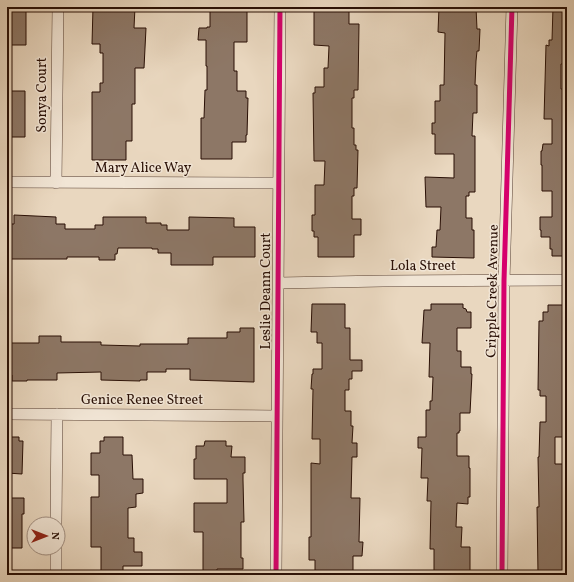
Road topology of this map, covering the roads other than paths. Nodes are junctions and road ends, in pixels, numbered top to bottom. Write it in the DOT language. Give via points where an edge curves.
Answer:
graph roads {
  1 [pos="58,7"];
  2 [pos="280,7"];
  3 [pos="512,7"];
  4 [pos="7,182"];
  5 [pos="56,183"];
  6 [pos="278,183"];
  7 [pos="567,280"];
  8 [pos="504,281"];
  9 [pos="278,283"];
  10 [pos="7,414"];
  11 [pos="57,414"];
  12 [pos="277,416"];
  13 [pos="56,516"];
  14 [pos="56,556"];
  15 [pos="56,575"];
  16 [pos="276,575"];
  17 [pos="502,575"];
  1 -- 5 [label="street, Sonya Court"];
  2 -- 6 [label="street, Leslie Deann Court"];
  3 -- 8 [label="street, Cripple Creek Avenue"];
  4 -- 5 [label="street, Mary Alice Way"];
  5 -- 6 [label="street, Mary Alice Way"];
  6 -- 9 [label="street, Leslie Deann Court"];
  7 -- 8 [label="street, Lola Street"];
  8 -- 9 [label="street, Lola Street" via="382,280"];
  8 -- 17 [label="street, Cripple Creek Avenue"];
  9 -- 12 [label="street, Leslie Deann Court"];
  10 -- 11 [label="street, Genice Renee Street"];
  11 -- 12 [label="street, Genice Renee Street"];
  11 -- 13 [label="street"];
  12 -- 16 [label="street, Leslie Deann Court"];
  14 -- 15 [label="street"];
}
